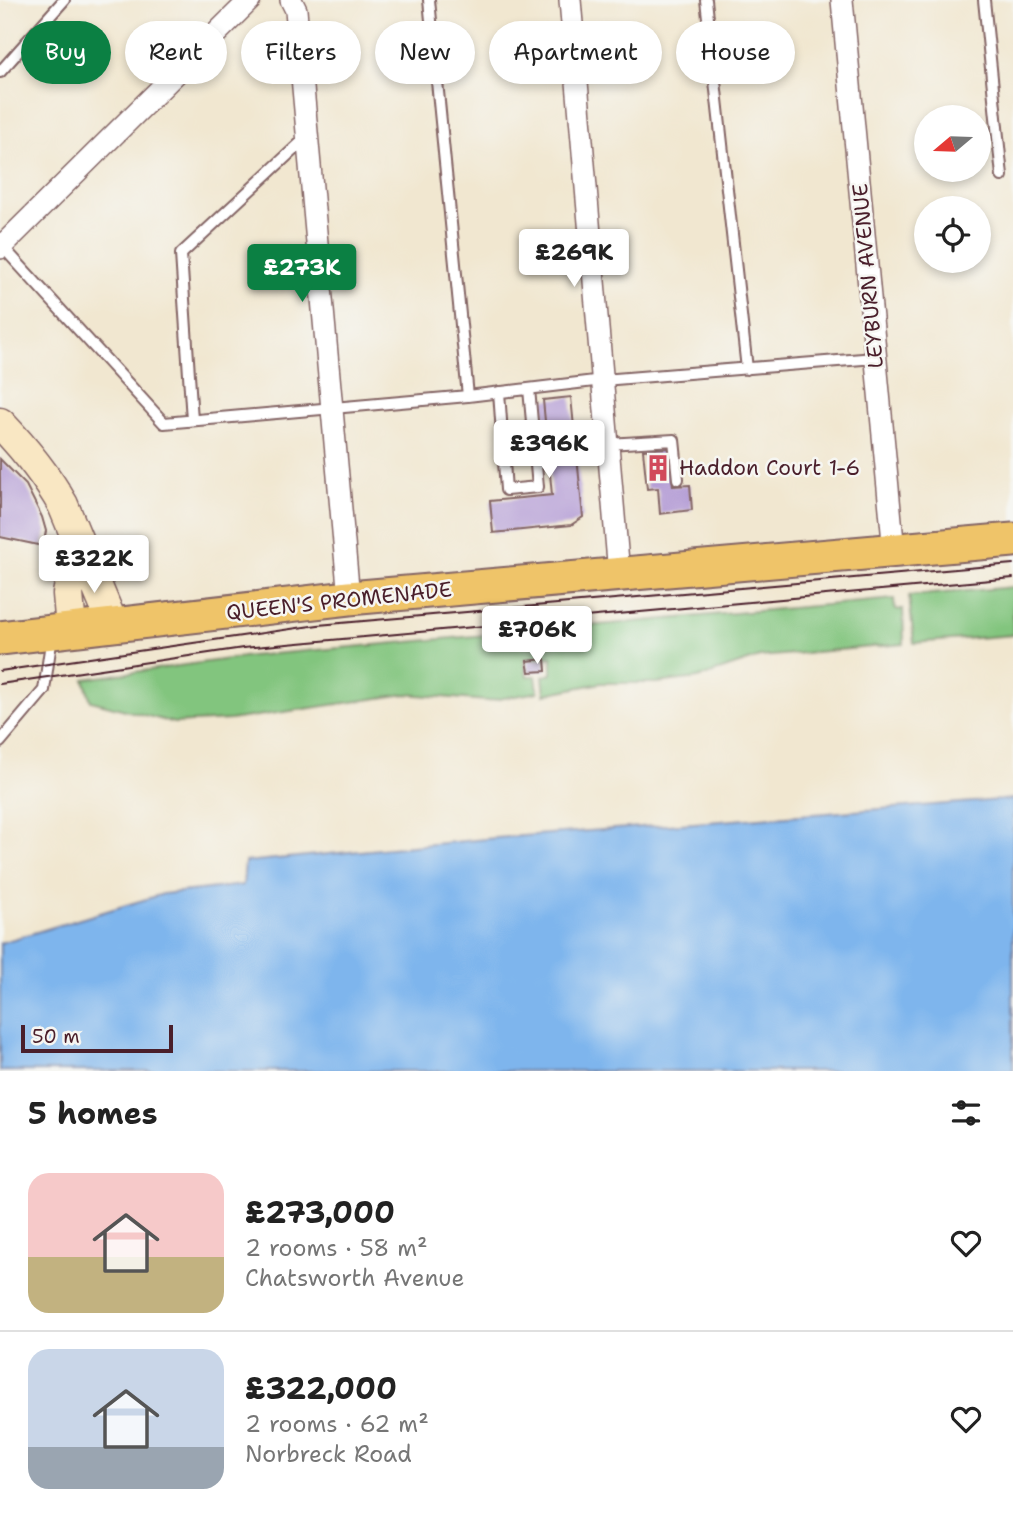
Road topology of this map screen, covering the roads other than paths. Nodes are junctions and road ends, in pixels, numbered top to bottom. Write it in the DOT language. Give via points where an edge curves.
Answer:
graph roads {
  1 [pos="64,0"];
  2 [pos="250,0"];
  3 [pos="291,0"];
  4 [pos="429,0"];
  5 [pos="570,0"];
  6 [pos="706,0"];
  7 [pos="842,0"];
  8 [pos="984,0"];
  9 [pos="0,72"];
  10 [pos="309,135"];
  11 [pos="1002,176"];
  12 [pos="4,238"];
  13 [pos="875,358"];
  14 [pos="747,369"];
  15 [pos="603,380"];
  16 [pos="529,389"];
  17 [pos="499,392"];
  18 [pos="468,396"];
  19 [pos="332,407"];
  20 [pos="192,420"];
  21 [pos="0,423"];
  22 [pos="608,444"];
  23 [pos="678,479"];
  24 [pos="72,531"];
  25 [pos="1013,540"];
  26 [pos="894,552"];
  27 [pos="619,574"];
  28 [pos="349,598"];
  29 [pos="113,625"];
  30 [pos="62,630"];
  31 [pos="0,638"];
  32 [pos="0,742"];
  1 -- 9 [label="lane"];
  2 -- 12 [label="street"];
  3 -- 10 [label="street" via="296,10"];
  4 -- 18 [label="lane"];
  5 -- 15 [label="street"];
  6 -- 14 [label="lane"];
  7 -- 13 [label="street, LEYBURN AVENUE"];
  8 -- 11 [label="lane"];
  10 -- 19 [label="street"];
  10 -- 20 [label="lane" via="181,254"];
  12 -- 20 [label="lane" via="164,423"];
  13 -- 14 [label="lane"];
  13 -- 26 [label="street, LEYBURN AVENUE"];
  14 -- 15 [label="lane"];
  15 -- 16 [label="lane"];
  15 -- 22 [label="street"];
  16 -- 17 [label="lane"];
  16 -- 17 [label="lane" via="538,487 506,490"];
  17 -- 18 [label="lane"];
  18 -- 19 [label="lane"];
  19 -- 20 [label="lane"];
  19 -- 28 [label="street"];
  21 -- 24 [label="street" via="52,486"];
  22 -- 23 [label="lane" via="674,440"];
  22 -- 27 [label="street"];
  24 -- 29 [label="street"];
  24 -- 30 [label="street" via="75,559"];
  25 -- 26 [label="main road, QUEEN'S PROMENADE"];
  26 -- 27 [label="main road, QUEEN'S PROMENADE"];
  27 -- 28 [label="main road, QUEEN'S PROMENADE"];
  28 -- 29 [label="main road, QUEEN'S PROMENADE"];
  29 -- 30 [label="main road, QUEEN'S PROMENADE"];
  30 -- 31 [label="main road, QUEEN'S PROMENADE"];
  30 -- 32 [label="lane" via="44,690"];
}
